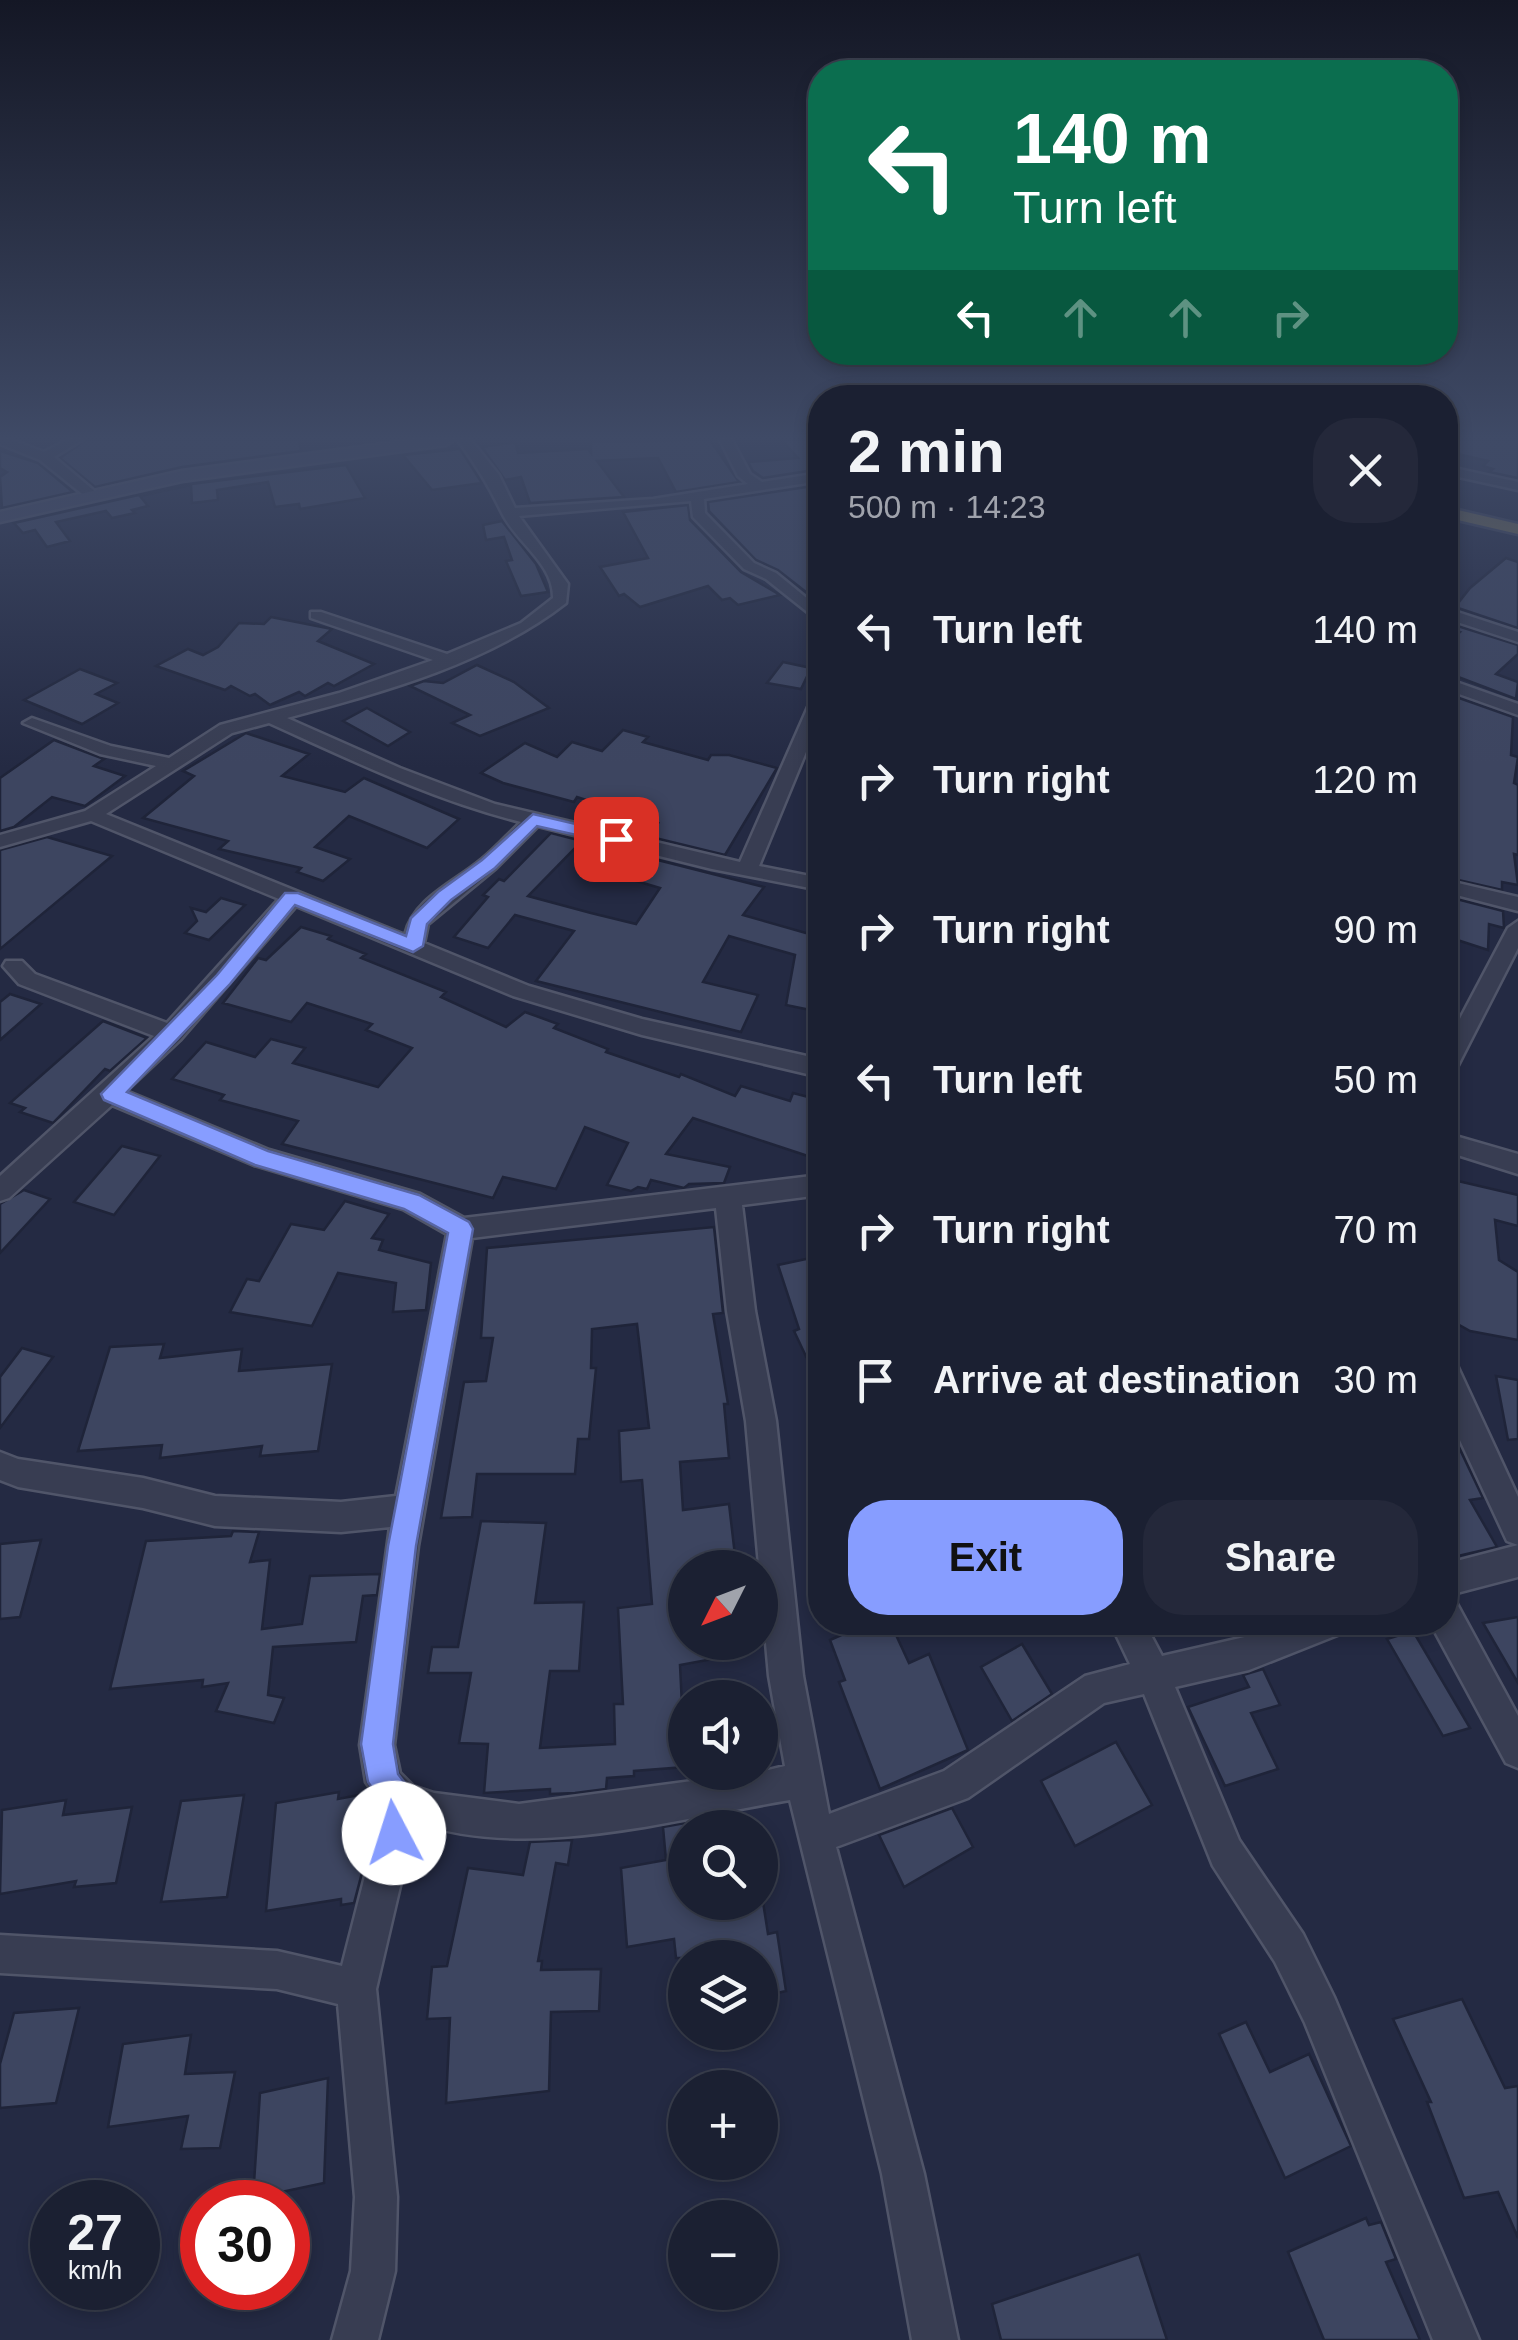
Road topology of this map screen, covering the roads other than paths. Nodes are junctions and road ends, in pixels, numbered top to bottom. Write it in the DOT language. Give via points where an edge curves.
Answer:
graph roads {
  1 [pos="537,549"];
  2 [pos="732,549"];
  3 [pos="808,608"];
  4 [pos="316,615"];
  5 [pos="1458,617"];
  6 [pos="1518,637"];
  7 [pos="449,660"];
  8 [pos="1458,688"];
  9 [pos="1518,710"];
  10 [pos="271,717"];
  11 [pos="32,723"];
  12 [pos="808,725"];
  13 [pos="795,755"];
  14 [pos="808,757"];
  15 [pos="168,763"];
  16 [pos="92,815"];
  17 [pos="533,820"];
  18 [pos="0,840"];
  19 [pos="748,870"];
  20 [pos="808,882"];
  21 [pos="1458,889"];
  22 [pos="292,897"];
  23 [pos="1518,904"];
  24 [pos="1518,928"];
  25 [pos="413,946"];
  26 [pos="14,966"];
  27 [pos="172,1034"];
  28 [pos="1458,1044"];
  29 [pos="808,1065"];
  30 [pos="112,1094"];
  31 [pos="1458,1146"];
  32 [pos="1518,1164"];
  33 [pos="808,1187"];
  34 [pos="0,1190"];
  35 [pos="728,1198"];
  36 [pos="461,1229"];
  37 [pos="1458,1404"];
  38 [pos="0,1466"];
  39 [pos="409,1510"];
  40 [pos="1518,1530"];
  41 [pos="1518,1561"];
  42 [pos="1458,1577"];
  43 [pos="1133,1635"];
  44 [pos="1295,1635"];
  45 [pos="1455,1635"];
  46 [pos="1153,1674"];
  47 [pos="1518,1752"];
  48 [pos="804,1780"];
  49 [pos="402,1800"];
  50 [pos="816,1837"];
  51 [pos="0,1954"];
  52 [pos="356,1989"];
  53 [pos="355,2340"];
  54 [pos="935,2340"];
  55 [pos="1456,2340"];
  1 -- 7 [label="street" via="561,584 562,600 527,626"];
  2 -- 3 [label="street"];
  4 -- 7 [label="street"];
  5 -- 6 [label="street"];
  7 -- 10 [label="street"];
  8 -- 9 [label="street"];
  10 -- 15 [label="street" via="226,730"];
  10 -- 17 [label="street" via="447,793"];
  11 -- 15 [label="street" via="106,750"];
  12 -- 13 [label="street"];
  13 -- 14 [label="street"];
  13 -- 19 [label="street"];
  15 -- 16 [label="street"];
  16 -- 18 [label="street"];
  16 -- 22 [label="street"];
  17 -- 19 [label="street"];
  17 -- 25 [label="street" via="418,922"];
  19 -- 20 [label="street"];
  21 -- 23 [label="street"];
  22 -- 25 [label="street"];
  22 -- 27 [label="street"];
  24 -- 28 [label="street"];
  25 -- 29 [label="street" via="585,1011"];
  26 -- 27 [label="street" via="27,979"];
  27 -- 30 [label="street"];
  30 -- 34 [label="street"];
  30 -- 36 [label="street" via="262,1158 410,1201"];
  31 -- 32 [label="street"];
  33 -- 35 [label="street"];
  35 -- 36 [label="street"];
  35 -- 48 [label="street"];
  36 -- 39 [label="street"];
  37 -- 40 [label="street"];
  38 -- 39 [label="street" via="214,1510 341,1517"];
  39 -- 49 [label="street" via="377,1744 384,1782"];
  41 -- 42 [label="street"];
  43 -- 46 [label="street"];
  44 -- 46 [label="street" via="1249,1653"];
  45 -- 47 [label="street"];
  46 -- 50 [label="street" via="1097,1688 955,1785"];
  46 -- 55 [label="street" via="1226,1854 1289,1948 1320,2011"];
  48 -- 49 [label="street" via="519,1822"];
  48 -- 50 [label="street"];
  49 -- 52 [label="street"];
  50 -- 54 [label="street" via="903,2174"];
  51 -- 52 [label="street" via="277,1970"];
  52 -- 53 [label="street" via="376,2197 372,2271"];
}
